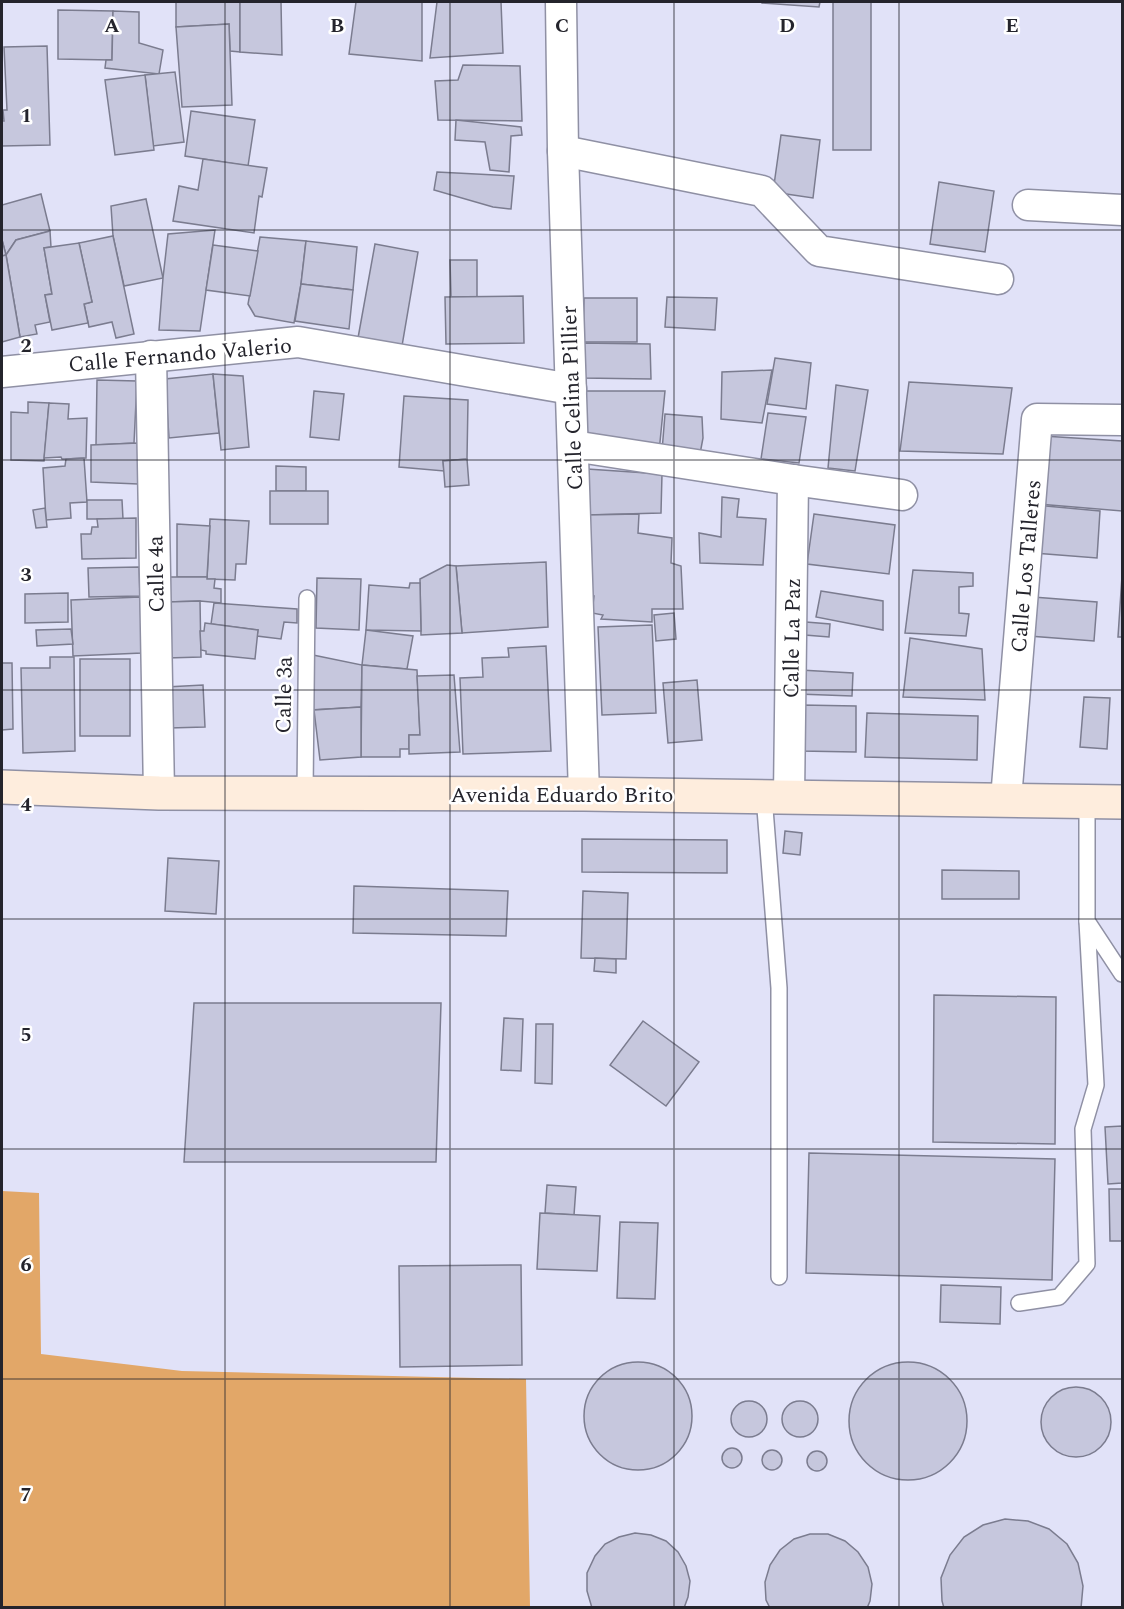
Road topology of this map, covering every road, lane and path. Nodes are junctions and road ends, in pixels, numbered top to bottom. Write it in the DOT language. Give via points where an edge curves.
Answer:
graph roads {
  1 [pos="561,2"];
  2 [pos="563,151"];
  3 [pos="1028,205"];
  4 [pos="1122,210"];
  5 [pos="998,279"];
  6 [pos="151,356"];
  7 [pos="2,372"];
  8 [pos="571,389"];
  9 [pos="1122,420"];
  10 [pos="573,446"];
  11 [pos="793,480"];
  12 [pos="902,495"];
  13 [pos="307,598"];
  14 [pos="2,787"];
  15 [pos="304,792"];
  16 [pos="159,793"];
  17 [pos="585,794"];
  18 [pos="776,796"];
  19 [pos="1006,799"];
  20 [pos="1087,801"];
  21 [pos="1122,802"];
  22 [pos="1087,921"];
  23 [pos="1122,974"];
  24 [pos="779,1277"];
  25 [pos="1019,1303"];
  1 -- 2 [label="street, Calle Celina Pillier"];
  2 -- 5 [label="street" via="762,191 819,251"];
  2 -- 8 [label="street, Calle Celina Pillier"];
  3 -- 4 [label="street"];
  6 -- 7 [label="street, Calle Fernando Valerio"];
  6 -- 8 [label="street, Calle Fernando Valerio" via="298,342"];
  6 -- 16 [label="street, Calle 4a"];
  8 -- 10 [label="street, Calle Celina Pillier"];
  9 -- 19 [label="street, Calle Los Talleres" via="1037,419"];
  10 -- 11 [label="street"];
  10 -- 17 [label="street, Calle Celina Pillier"];
  11 -- 12 [label="street"];
  11 -- 18 [label="street, Calle La Paz"];
  13 -- 15 [label="lane, Calle 3a"];
  14 -- 16 [label="street, Avenida Eduardo Brito"];
  15 -- 16 [label="street, Avenida Eduardo Brito"];
  15 -- 17 [label="street, Avenida Eduardo Brito"];
  17 -- 18 [label="street, Avenida Eduardo Brito"];
  18 -- 19 [label="street, Avenida Eduardo Brito"];
  18 -- 24 [label="lane"];
  19 -- 20 [label="street, Avenida Eduardo Brito"];
  20 -- 21 [label="street, Avenida Eduardo Brito"];
  20 -- 22 [label="lane"];
  22 -- 23 [label="lane"];
  22 -- 25 [label="lane" via="1096,1085 1083,1129 1087,1264 1059,1297"];
}
